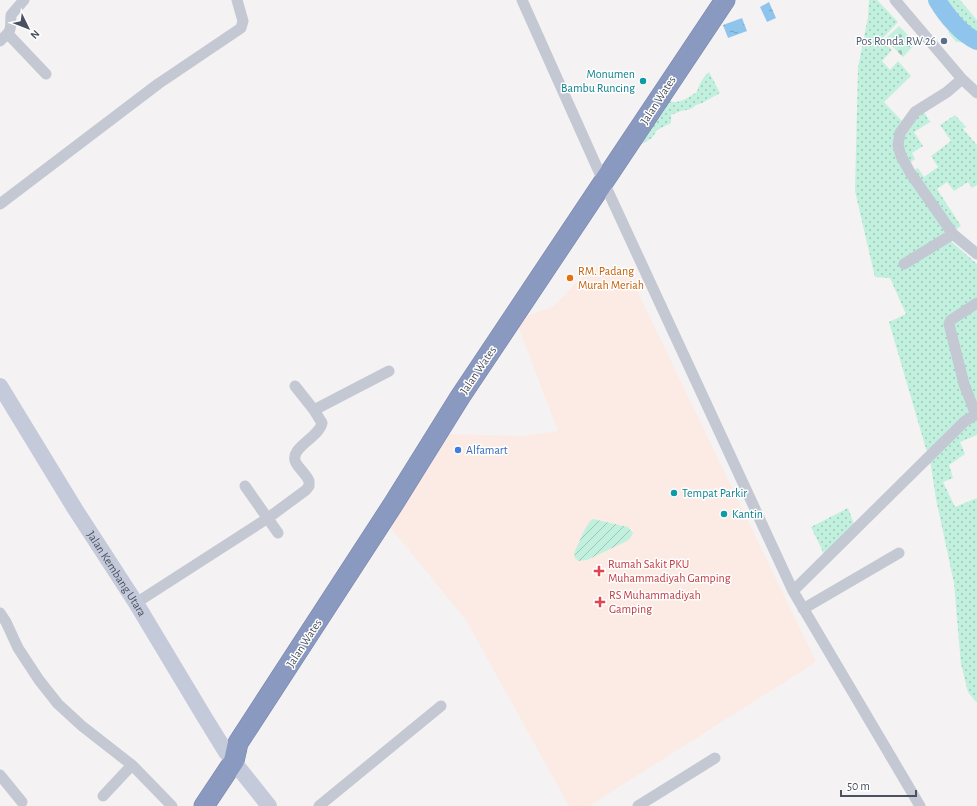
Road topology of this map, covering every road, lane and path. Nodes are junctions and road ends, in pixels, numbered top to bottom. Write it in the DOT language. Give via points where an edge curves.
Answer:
graph roads {
  1 [pos="24,0"];
  2 [pos="237,0"];
  3 [pos="522,0"];
  4 [pos="725,0"];
  5 [pos="895,0"];
  6 [pos="4,38"];
  7 [pos="46,74"];
  8 [pos="962,79"];
  9 [pos="977,93"];
  10 [pos="604,182"];
  11 [pos="0,204"];
  12 [pos="954,234"];
  13 [pos="977,254"];
  14 [pos="904,264"];
  15 [pos="977,303"];
  16 [pos="389,371"];
  17 [pos="0,386"];
  18 [pos="295,386"];
  19 [pos="314,410"];
  20 [pos="976,415"];
  21 [pos="245,486"];
  22 [pos="268,518"];
  23 [pos="278,533"];
  24 [pos="899,553"];
  25 [pos="793,591"];
  26 [pos="136,603"];
  27 [pos="803,609"];
  28 [pos="0,613"];
  29 [pos="441,706"];
  30 [pos="233,752"];
  31 [pos="714,758"];
  32 [pos="132,765"];
  33 [pos="0,775"];
  34 [pos="103,796"];
  35 [pos="22,802"];
  36 [pos="172,806"];
  37 [pos="192,806"];
  38 [pos="204,806"];
  39 [pos="268,806"];
  40 [pos="319,806"];
  41 [pos="638,806"];
  42 [pos="920,806"];
  1 -- 6 [label="street" via="11,15 12,28"];
  2 -- 11 [label="street" via="241,28 158,84"];
  3 -- 10 [label="street"];
  4 -- 10 [label="highway, Jalan Wates"];
  5 -- 8 [label="street"];
  6 -- 7 [label="street"];
  8 -- 9 [label="street"];
  8 -- 12 [label="street" via="947,92 914,112 900,133 898,145 911,174"];
  10 -- 25 [label="street"];
  10 -- 30 [label="highway, Jalan Wates" via="460,397"];
  12 -- 13 [label="street"];
  12 -- 14 [label="street"];
  15 -- 20 [label="street" via="949,324 964,384"];
  16 -- 19 [label="street"];
  17 -- 26 [label="street, Jalan Kembang Utara"];
  18 -- 19 [label="street"];
  19 -- 22 [label="street" via="321,420 321,426 316,434 297,450 294,458 307,477 309,486"];
  20 -- 25 [label="street" via="965,420"];
  21 -- 22 [label="street"];
  22 -- 23 [label="street"];
  22 -- 26 [label="street"];
  24 -- 27 [label="street"];
  25 -- 27 [label="street"];
  26 -- 30 [label="street, Jalan Kembang Utara" via="200,712"];
  27 -- 42 [label="street"];
  28 -- 32 [label="street" via="18,648 58,704"];
  29 -- 40 [label="street"];
  30 -- 37 [label="highway, Jalan Wates"];
  30 -- 38 [label="highway, Jalan Wates"];
  30 -- 39 [label="street, Jalan Kembang Utara"];
  31 -- 41 [label="street"];
  32 -- 34 [label="street"];
  32 -- 36 [label="street"];
  33 -- 35 [label="street"];
}
